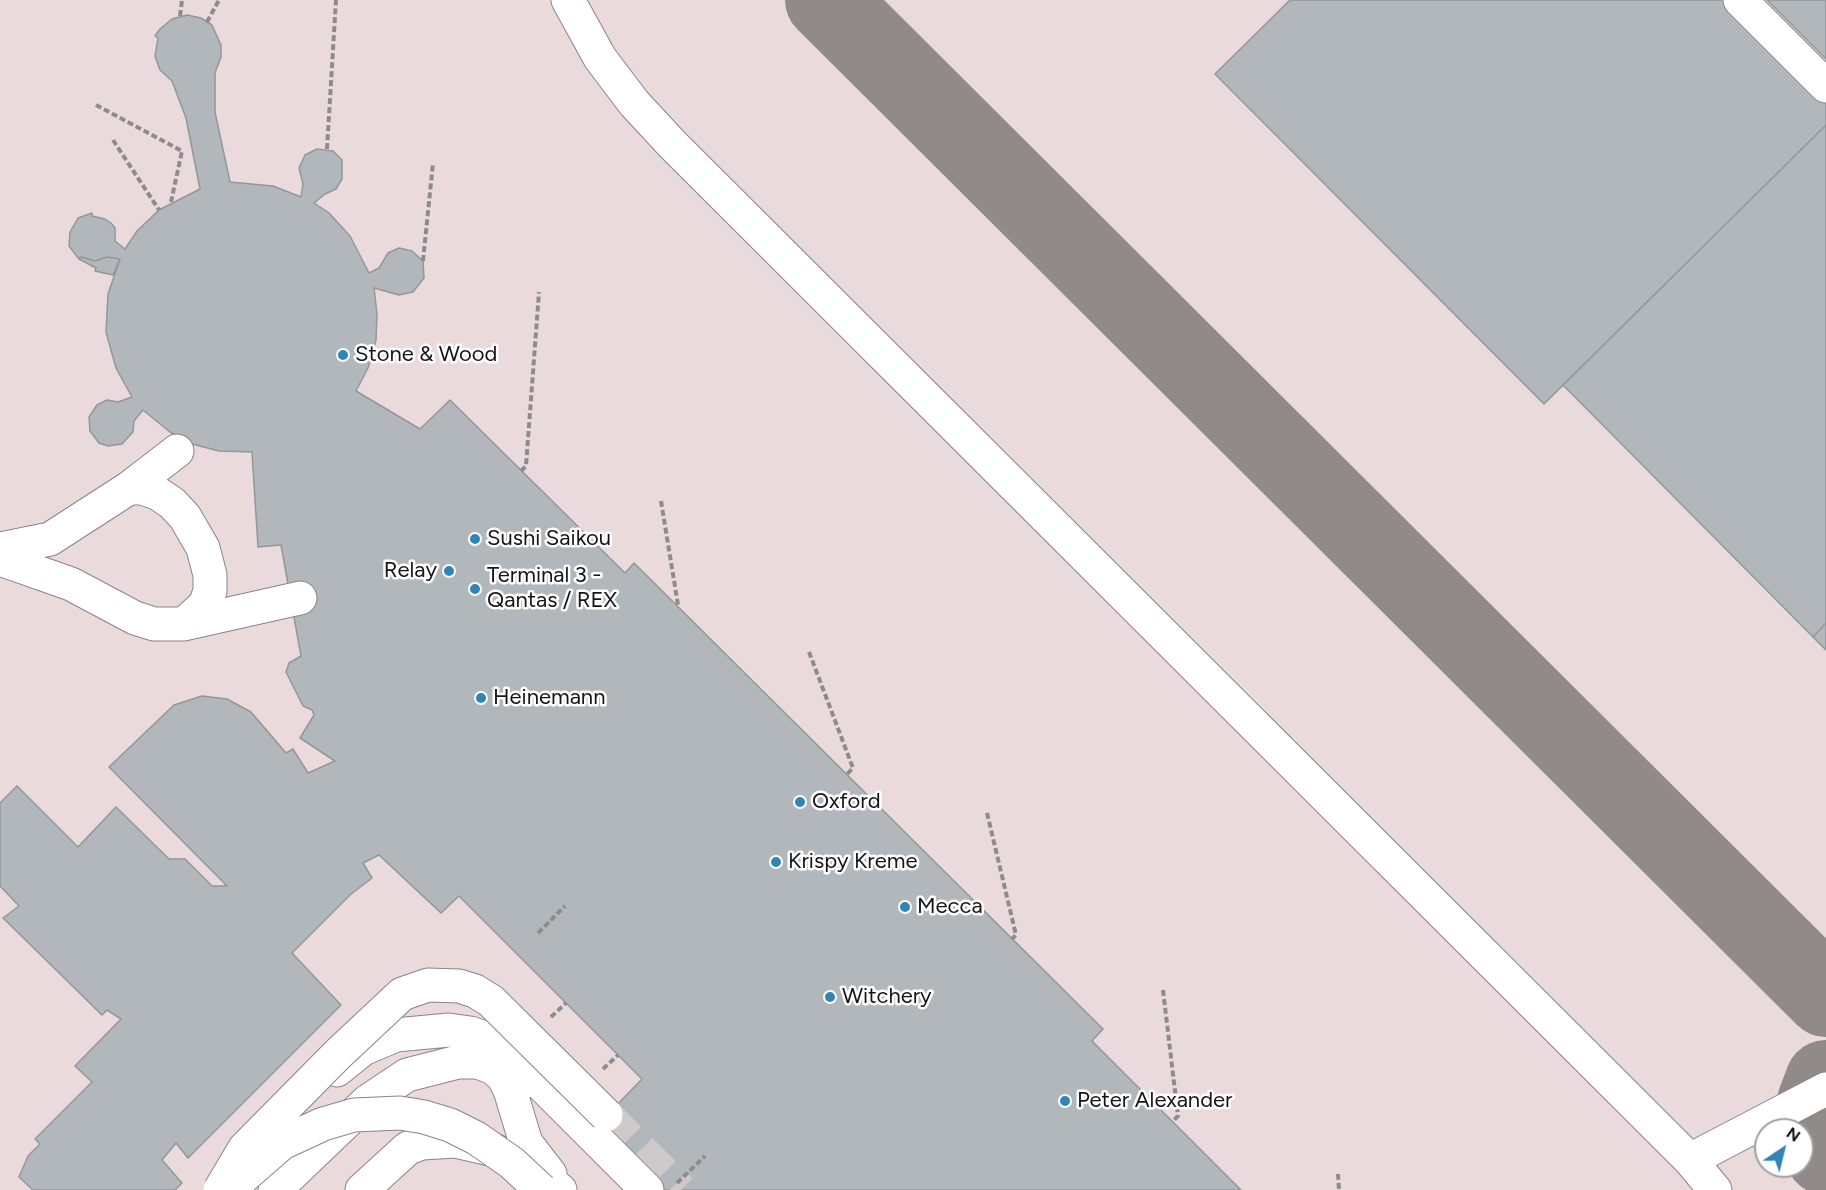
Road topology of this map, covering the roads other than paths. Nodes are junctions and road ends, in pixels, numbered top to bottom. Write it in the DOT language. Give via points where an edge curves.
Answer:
graph roads {
  1 [pos="568,0"];
  2 [pos="1740,0"];
  3 [pos="1826,86"];
  4 [pos="177,451"];
  5 [pos="129,488"];
  6 [pos="0,549"];
  7 [pos="0,559"];
  8 [pos="291,600"];
  9 [pos="184,624"];
  10 [pos="428,1031"];
  11 [pos="494,1068"];
  12 [pos="544,1088"];
  13 [pos="1826,1089"];
  14 [pos="606,1116"];
  15 [pos="1703,1180"];
  16 [pos="213,1190"];
  17 [pos="220,1190"];
  18 [pos="232,1190"];
  19 [pos="275,1190"];
  20 [pos="362,1190"];
  21 [pos="541,1190"];
  22 [pos="562,1190"];
  23 [pos="647,1190"];
  1 -- 15 [label="street" via="600,58 672,144"];
  2 -- 3 [label="street"];
  4 -- 5 [label="street"];
  5 -- 6 [label="street" via="50,539"];
  5 -- 9 [label="street" via="157,493 172,503 203,548 210,591 205,605"];
  7 -- 9 [label="street" via="70,584 135,618 154,624"];
  8 -- 9 [label="street"];
  10 -- 11 [label="street" via="465,1044"];
  10 -- 12 [label="street" via="470,1033 491,1040 510,1053"];
  10 -- 16 [label="street" via="396,1035 363,1048"];
  11 -- 12 [label="street"];
  11 -- 19 [label="street" via="478,1062 458,1062 407,1075 392,1083"];
  11 -- 22 [label="street" via="510,1090 526,1143"];
  12 -- 23 [label="street"];
  13 -- 15 [label="street"];
  14 -- 17 [label="street, bridge" via="491,1001 459,986 428,985 402,994 329,1062 245,1148"];
  18 -- 21 [label="street, bridge" via="264,1157 300,1133 375,1113 424,1117 450,1125 493,1149"];
  20 -- 22 [label="street" via="408,1148 456,1140 503,1154"];
}
